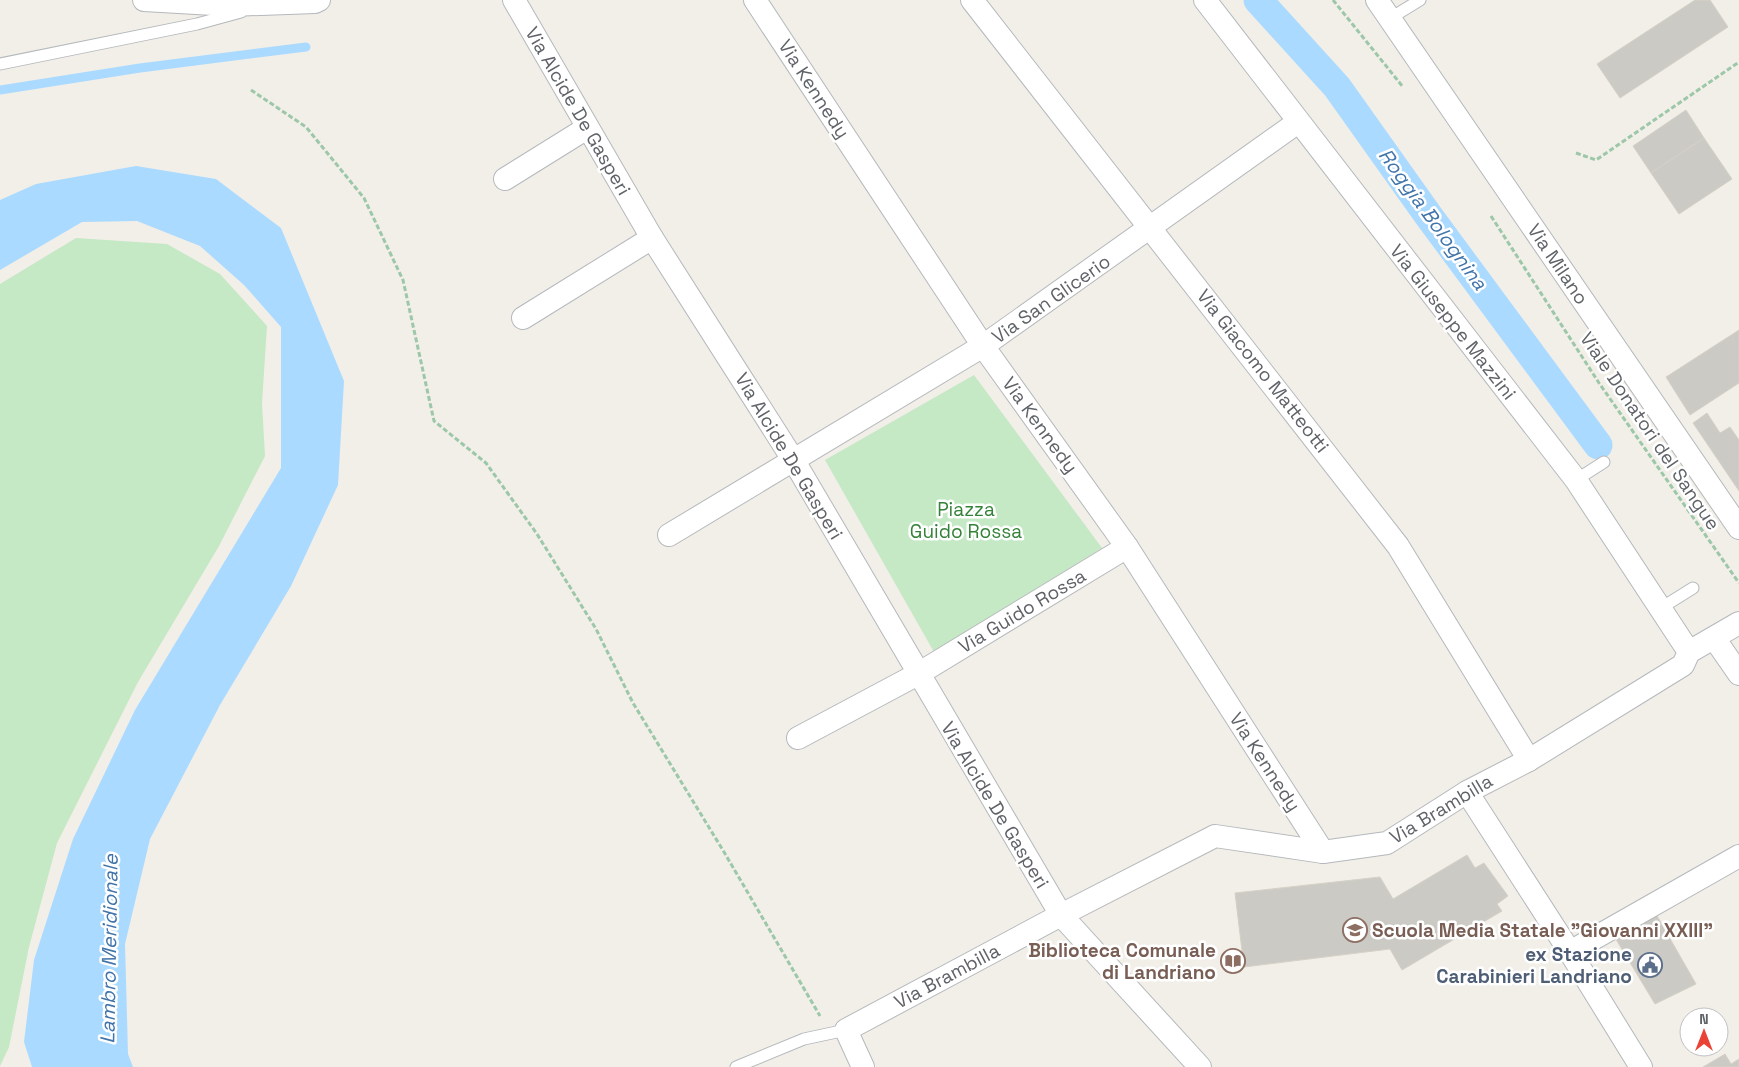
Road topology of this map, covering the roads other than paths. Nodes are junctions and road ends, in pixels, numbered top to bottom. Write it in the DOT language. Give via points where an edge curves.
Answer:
graph roads {
  1 [pos="144,0"];
  2 [pos="318,0"];
  3 [pos="514,0"];
  4 [pos="754,0"];
  5 [pos="972,0"];
  6 [pos="1206,0"];
  7 [pos="1376,0"];
  8 [pos="1420,0"];
  9 [pos="269,3"];
  10 [pos="1389,19"];
  11 [pos="0,64"];
  12 [pos="1298,122"];
  13 [pos="588,128"];
  14 [pos="505,179"];
  15 [pos="1152,228"];
  16 [pos="652,238"];
  17 [pos="523,318"];
  18 [pos="984,346"];
  19 [pos="794,461"];
  20 [pos="1604,462"];
  21 [pos="1576,480"];
  22 [pos="1739,528"];
  23 [pos="669,535"];
  24 [pos="1127,547"];
  25 [pos="1693,588"];
  26 [pos="1662,608"];
  27 [pos="1739,623"];
  28 [pos="1714,638"];
  29 [pos="1689,652"];
  30 [pos="918,674"];
  31 [pos="1739,674"];
  32 [pos="798,738"];
  33 [pos="1529,760"];
  34 [pos="1467,792"];
  35 [pos="1323,852"];
  36 [pos="1739,856"];
  37 [pos="1060,914"];
  38 [pos="1570,952"];
  39 [pos="838,1032"];
  40 [pos="736,1067"];
  41 [pos="863,1067"];
  42 [pos="1200,1067"];
  43 [pos="1641,1067"];
  1 -- 9 [label="street" via="231,5"];
  2 -- 9 [label="street"];
  3 -- 13 [label="street, Via Alcide De Gasperi"];
  4 -- 18 [label="street, Via Kennedy"];
  5 -- 15 [label="street, Via Giacomo Matteotti"];
  6 -- 12 [label="street, Via Giuseppe Mazzini"];
  7 -- 10 [label="street, Via Milano"];
  8 -- 10 [label="lane"];
  9 -- 11 [label="lane" via="197,24"];
  10 -- 22 [label="street, Via Milano"];
  12 -- 15 [label="street, Via San Glicerio"];
  12 -- 21 [label="street, Via Giuseppe Mazzini"];
  13 -- 14 [label="street"];
  13 -- 16 [label="street, Via Alcide De Gasperi"];
  15 -- 18 [label="street, Via San Glicerio"];
  15 -- 33 [label="street, Via Giacomo Matteotti" via="1398,546"];
  16 -- 17 [label="street"];
  16 -- 19 [label="street, Via Alcide De Gasperi"];
  18 -- 19 [label="street, Via San Glicerio"];
  18 -- 24 [label="street, Via Kennedy"];
  19 -- 23 [label="street, Via San Glicerio"];
  19 -- 30 [label="street, Via Alcide De Gasperi"];
  20 -- 21 [label="lane"];
  21 -- 26 [label="street, Via Giuseppe Mazzini"];
  24 -- 30 [label="street, Via Guido Rossa"];
  24 -- 35 [label="street, Via Kennedy"];
  25 -- 26 [label="lane"];
  26 -- 29 [label="street, Via Giuseppe Mazzini"];
  27 -- 28 [label="street, Via Brambilla"];
  28 -- 29 [label="street, Via Brambilla"];
  28 -- 31 [label="street"];
  29 -- 33 [label="street, Via Brambilla" via="1683,665"];
  30 -- 32 [label="street, Via Guido Rossa"];
  30 -- 37 [label="street, Via Alcide De Gasperi"];
  33 -- 34 [label="street, Via Brambilla"];
  34 -- 35 [label="street, Via Brambilla" via="1387,843"];
  34 -- 38 [label="street"];
  35 -- 37 [label="street, Via Brambilla" via="1215,836"];
  36 -- 38 [label="street"];
  37 -- 39 [label="street, Via Brambilla"];
  37 -- 42 [label="street, Via Alcide De Gasperi"];
  38 -- 43 [label="street"];
  39 -- 40 [label="lane" via="804,1039"];
  39 -- 41 [label="street"];
}
